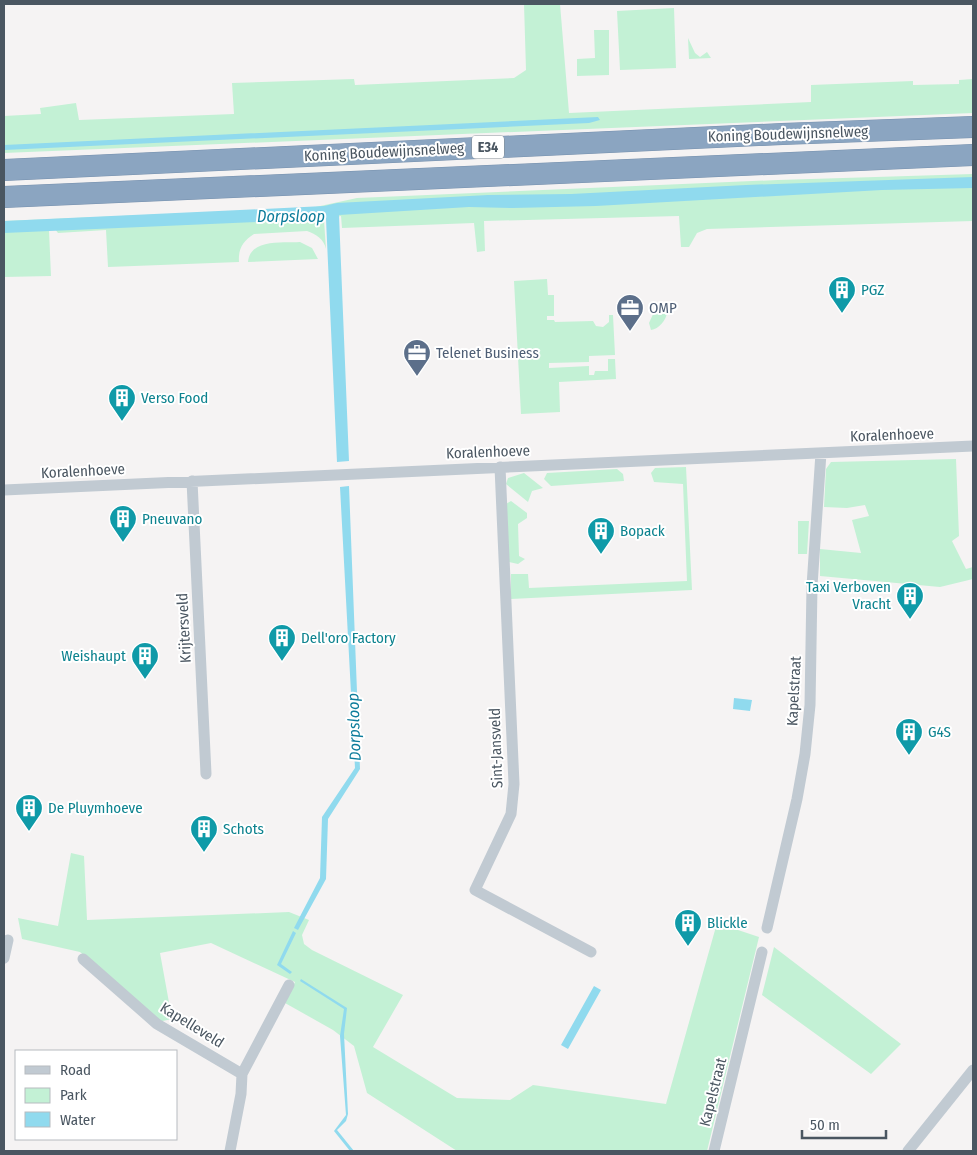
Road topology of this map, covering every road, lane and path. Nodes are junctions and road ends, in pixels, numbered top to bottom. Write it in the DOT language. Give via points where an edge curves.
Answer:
graph roads {
  1 [pos="973,127"];
  2 [pos="973,156"];
  3 [pos="4,170"];
  4 [pos="4,197"];
  5 [pos="973,446"];
  6 [pos="821,453"];
  7 [pos="500,467"];
  8 [pos="192,481"];
  9 [pos="4,490"];
  10 [pos="206,774"];
  11 [pos="767,928"];
  12 [pos="8,940"];
  13 [pos="591,952"];
  14 [pos="762,952"];
  15 [pos="4,958"];
  16 [pos="83,959"];
  17 [pos="289,985"];
  18 [pos="973,1070"];
  19 [pos="242,1074"];
  20 [pos="230,1151"];
  21 [pos="714,1151"];
  22 [pos="908,1151"];
  1 -- 3 [label="highway, Koning Boudewijnsnelweg / E34"];
  2 -- 4 [label="highway, Koning Boudewijnsnelweg / E34"];
  5 -- 6 [label="street, Koralenhoeve"];
  6 -- 7 [label="street, Koralenhoeve"];
  6 -- 11 [label="street, Kapelstraat" via="805,754"];
  7 -- 8 [label="street, Koralenhoeve"];
  7 -- 13 [label="street, Sint-Jansveld" via="514,784 511,814 475,890"];
  8 -- 9 [label="street, Koralenhoeve"];
  8 -- 10 [label="street, Krijtersveld"];
  12 -- 15 [label="street"];
  14 -- 21 [label="street, Kapelstraat"];
  16 -- 19 [label="street, Kapelleveld" via="157,1024"];
  17 -- 19 [label="street"];
  18 -- 22 [label="street"];
  19 -- 20 [label="street"];
}
